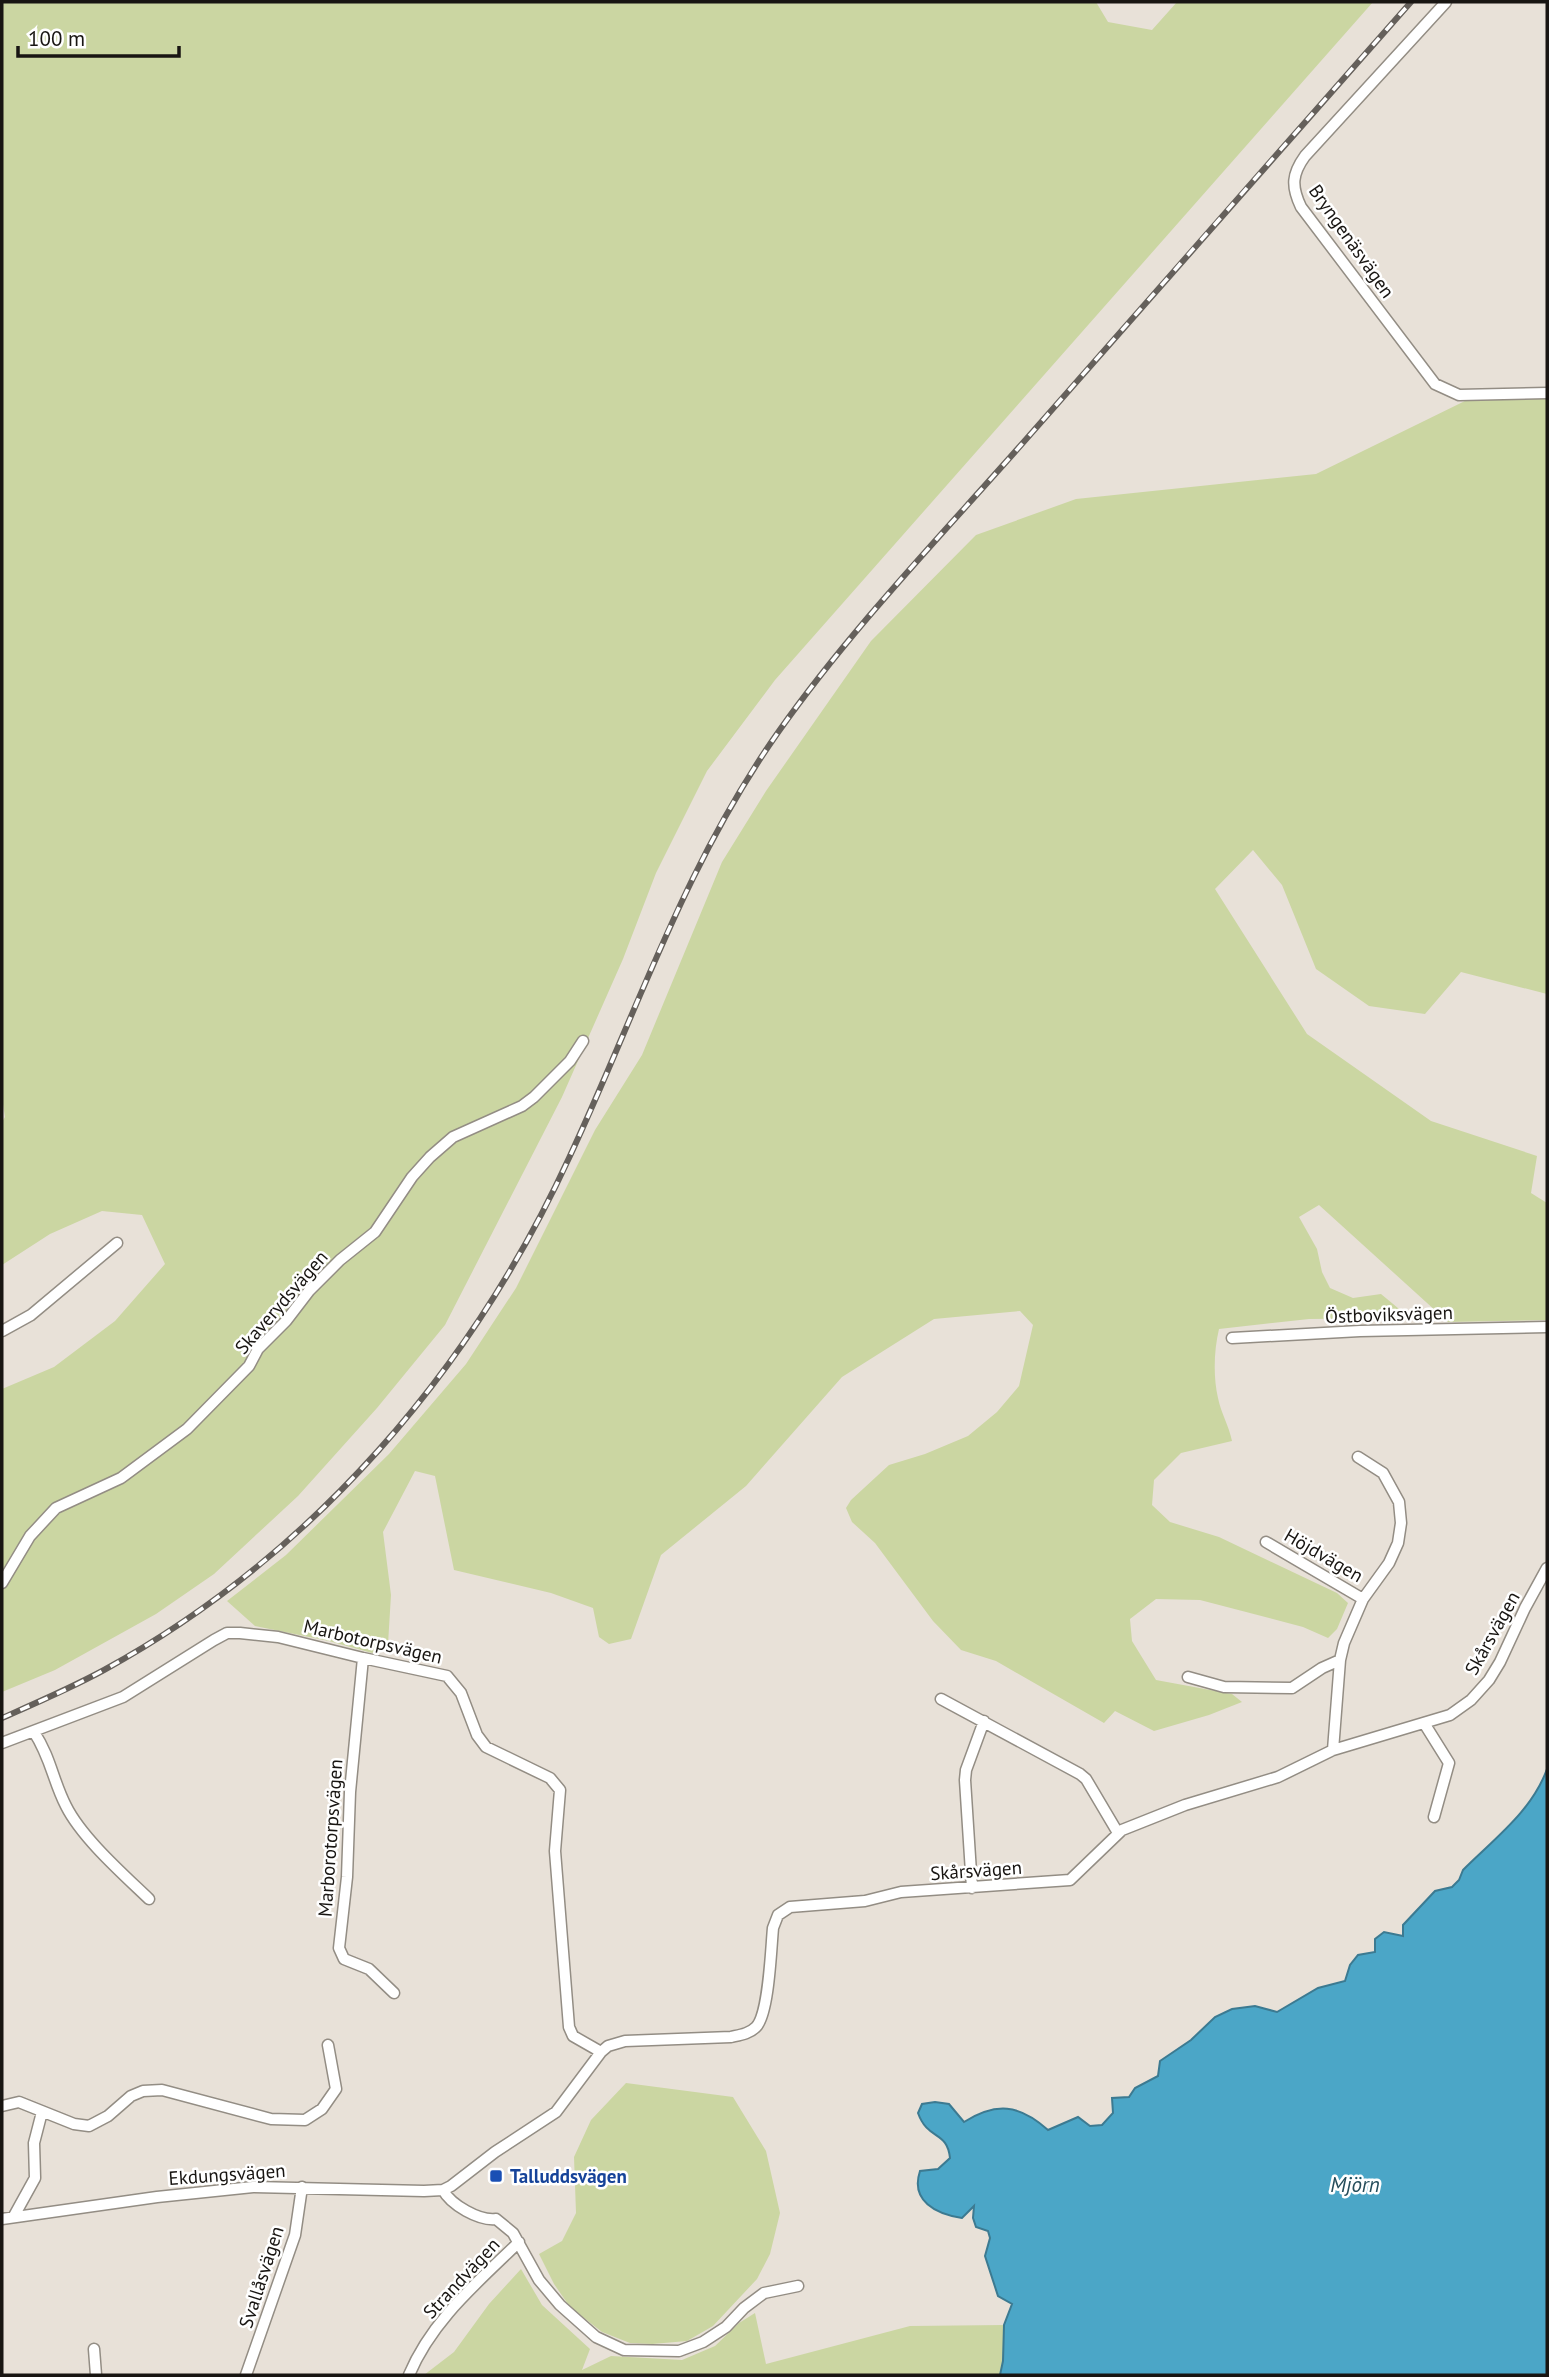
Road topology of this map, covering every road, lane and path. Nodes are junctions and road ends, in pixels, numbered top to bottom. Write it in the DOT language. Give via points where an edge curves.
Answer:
graph roads {
  1 [pos="1446,2"];
  2 [pos="1547,393"];
  3 [pos="583,1041"];
  4 [pos="117,1243"];
  5 [pos="1547,1326"];
  6 [pos="2,1331"];
  7 [pos="1232,1338"];
  8 [pos="1358,1457"];
  9 [pos="1266,1542"];
  10 [pos="1547,1568"];
  11 [pos="2,1583"];
  12 [pos="1363,1599"];
  13 [pos="363,1658"];
  14 [pos="1340,1660"];
  15 [pos="1188,1677"];
  16 [pos="942,1699"];
  17 [pos="984,1721"];
  18 [pos="1424,1723"];
  19 [pos="34,1732"];
  20 [pos="2,1743"];
  21 [pos="1333,1750"];
  22 [pos="1434,1817"];
  23 [pos="1118,1833"];
  24 [pos="972,1888"];
  25 [pos="149,1899"];
  26 [pos="394,1993"];
  27 [pos="328,2045"];
  28 [pos="601,2052"];
  29 [pos="2,2106"];
  30 [pos="42,2112"];
  31 [pos="302,2187"];
  32 [pos="443,2190"];
  33 [pos="14,2216"];
  34 [pos="2,2219"];
  35 [pos="519,2242"];
  36 [pos="798,2286"];
  37 [pos="94,2349"];
  38 [pos="96,2375"];
  39 [pos="246,2375"];
  40 [pos="409,2375"];
  1 -- 2 [label="street, Bryngenäsvägen" via="1305,156 1293,180 1294,192 1435,384 1459,395"];
  3 -- 11 [label="street, Skaverydsvägen" via="534,1097 453,1137 430,1157 375,1232 309,1291 258,1349 249,1366 187,1429 121,1478 56,1508 30,1536"];
  4 -- 6 [label="street" via="31,1315"];
  5 -- 7 [label="street, Östboviksvägen"];
  8 -- 12 [label="street, Höjdvägen" via="1383,1474 1399,1502 1401,1524 1389,1563"];
  9 -- 12 [label="street, Höjdvägen"];
  10 -- 18 [label="street, Skårsvägen" via="1482,1689 1450,1715"];
  12 -- 14 [label="street, Höjdvägen"];
  13 -- 19 [label="street, Marbotorpsvägen" via="278,1637 227,1633 123,1697"];
  13 -- 26 [label="street, Marborotorpsvägen" via="339,1948 344,1959 369,1969"];
  13 -- 28 [label="street, Marbotorpsvägen" via="447,1676 461,1693 486,1747 556,1783 560,1799 555,1851 569,2027 573,2036"];
  14 -- 15 [label="street" via="1292,1688 1224,1687"];
  14 -- 21 [label="street, Höjdvägen"];
  16 -- 17 [label="street"];
  17 -- 23 [label="street" via="1086,1779"];
  17 -- 24 [label="street" via="965,1780"];
  18 -- 21 [label="street, Skårsvägen"];
  18 -- 22 [label="street" via="1449,1763"];
  19 -- 20 [label="street, Marbotorpsvägen"];
  19 -- 25 [label="street" via="47,1751 73,1819"];
  21 -- 23 [label="street, Skårsvägen" via="1278,1777 1185,1805"];
  23 -- 24 [label="street, Skårsvägen" via="1070,1880"];
  24 -- 28 [label="street, Skårsvägen" via="901,1892 865,1901 784,1909 773,1928 765,2007 758,2026 746,2035 731,2037 625,2041"];
  27 -- 30 [label="street" via="337,2089 322,2109 305,2120 271,2119 162,2090 131,2096 89,2126"];
  28 -- 32 [label="street" via="556,2112"];
  29 -- 30 [label="street" via="19,2102"];
  30 -- 33 [label="street" via="34,2143 36,2178"];
  31 -- 32 [label="street, Ekdungsvägen"];
  31 -- 33 [label="street, Ekdungsvägen" via="253,2187"];
  31 -- 39 [label="street, Svallåsvägen" via="295,2235"];
  32 -- 35 [label="street" via="462,2208 496,2219"];
  33 -- 34 [label="street, Ekdungsvägen"];
  35 -- 36 [label="street" via="550,2295 596,2337 624,2350 680,2351 726,2327 764,2293"];
  35 -- 40 [label="street, Strandvägen" via="449,2311"];
  37 -- 38 [label="street"];
}
